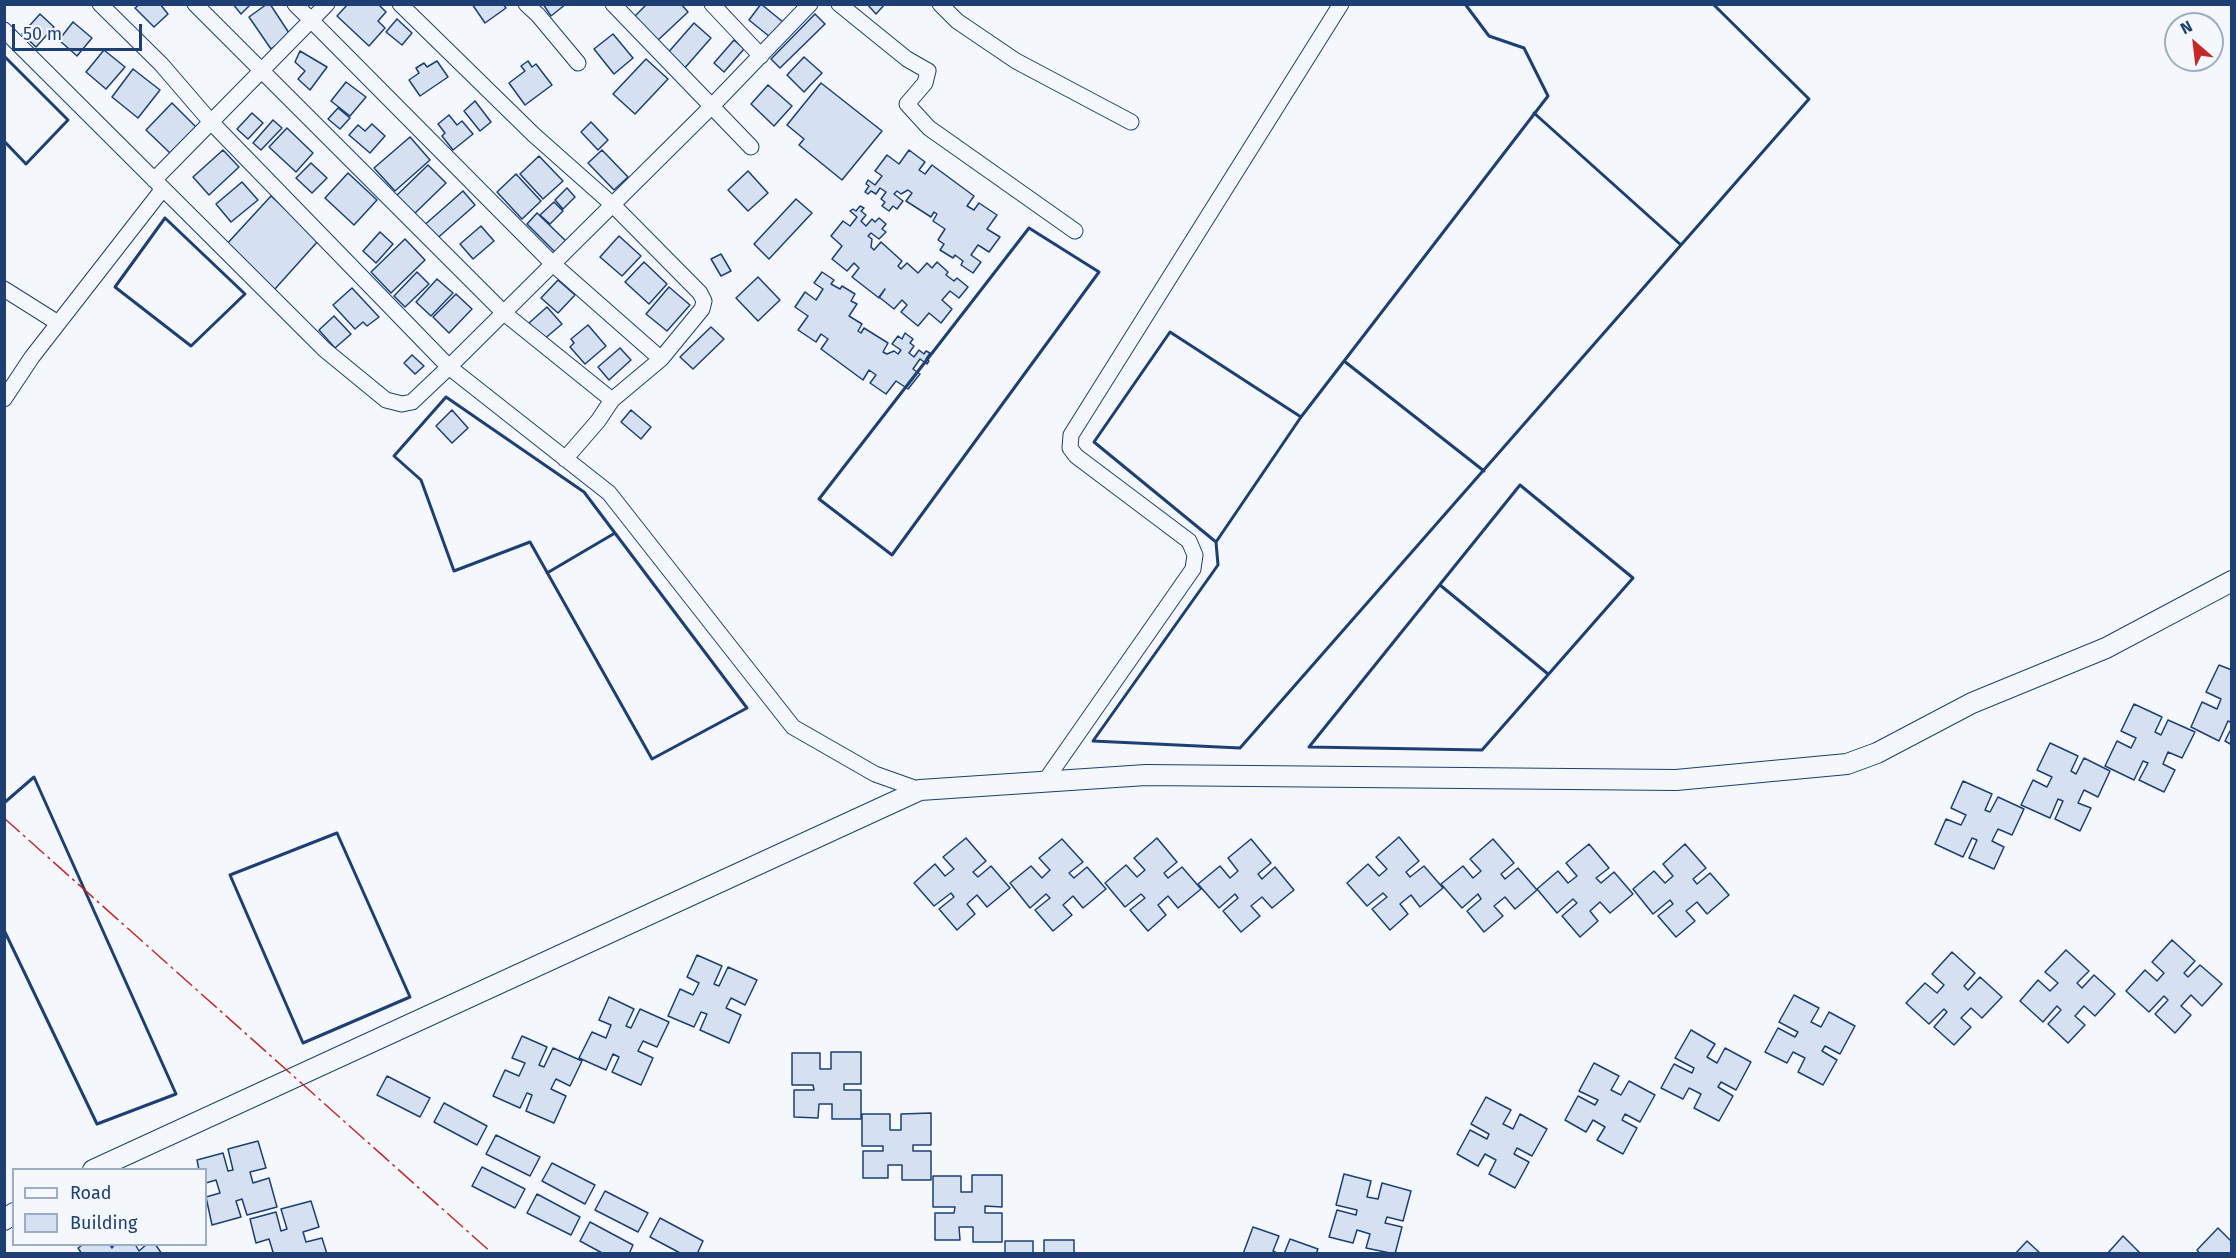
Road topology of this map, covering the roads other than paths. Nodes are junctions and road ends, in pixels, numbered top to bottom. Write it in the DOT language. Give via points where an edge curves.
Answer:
graph roads {
  1 [pos="99,4"];
  2 [pos="195,4"];
  3 [pos="295,4"];
  4 [pos="327,4"];
  5 [pos="400,4"];
  6 [pos="526,4"];
  7 [pos="613,4"];
  8 [pos="712,4"];
  9 [pos="810,4"];
  10 [pos="838,4"];
  11 [pos="940,4"];
  12 [pos="1341,4"];
  13 [pos="311,20"];
  14 [pos="4,30"];
  15 [pos="761,56"];
  16 [pos="579,63"];
  17 [pos="261,71"];
  18 [pos="711,107"];
  19 [pos="211,122"];
  20 [pos="1131,122"];
  21 [pos="751,147"];
  22 [pos="158,185"];
  23 [pos="613,205"];
  24 [pos="1075,231"];
  25 [pos="553,264"];
  26 [pos="4,289"];
  27 [pos="504,313"];
  28 [pos="58,323"];
  29 [pos="661,358"];
  30 [pos="449,367"];
  31 [pos="4,399"];
  32 [pos="612,400"];
  33 [pos="565,459"];
  34 [pos="2232,581"];
  35 [pos="1045,781"];
  36 [pos="920,790"];
  37 [pos="97,1168"];
  1 -- 19 [label="street" via="161,64"];
  2 -- 17 [label="street"];
  3 -- 13 [label="street"];
  4 -- 13 [label="street"];
  5 -- 23 [label="street" via="534,135"];
  6 -- 16 [label="street"];
  7 -- 18 [label="street"];
  8 -- 15 [label="street"];
  9 -- 15 [label="street"];
  10 -- 24 [label="street" via="928,71 925,83 908,104 929,128"];
  11 -- 20 [label="street" via="957,21 1016,61"];
  12 -- 35 [label="street" via="1071,435 1070,448 1076,456 1190,541 1195,555 1193,568"];
  13 -- 17 [label="street"];
  13 -- 25 [label="street"];
  14 -- 22 [label="street"];
  15 -- 18 [label="street"];
  17 -- 19 [label="street"];
  17 -- 27 [label="street"];
  18 -- 21 [label="street"];
  18 -- 23 [label="street"];
  19 -- 22 [label="street"];
  19 -- 30 [label="street"];
  22 -- 28 [label="street"];
  22 -- 30 [label="street" via="325,350 386,400 412,402"];
  23 -- 25 [label="street"];
  23 -- 29 [label="street" via="704,301 702,309"];
  25 -- 27 [label="street"];
  25 -- 29 [label="street"];
  26 -- 28 [label="street"];
  27 -- 30 [label="street"];
  27 -- 32 [label="street"];
  28 -- 31 [label="street"];
  29 -- 32 [label="street"];
  30 -- 33 [label="street"];
  32 -- 33 [label="street"];
  33 -- 36 [label="street" via="609,493 793,727 875,774"];
  34 -- 35 [label="street" via="2106,648 1971,703 1877,753 1847,764 1676,780 1146,776"];
  35 -- 36 [label="street"];
  36 -- 37 [label="street"];
}
